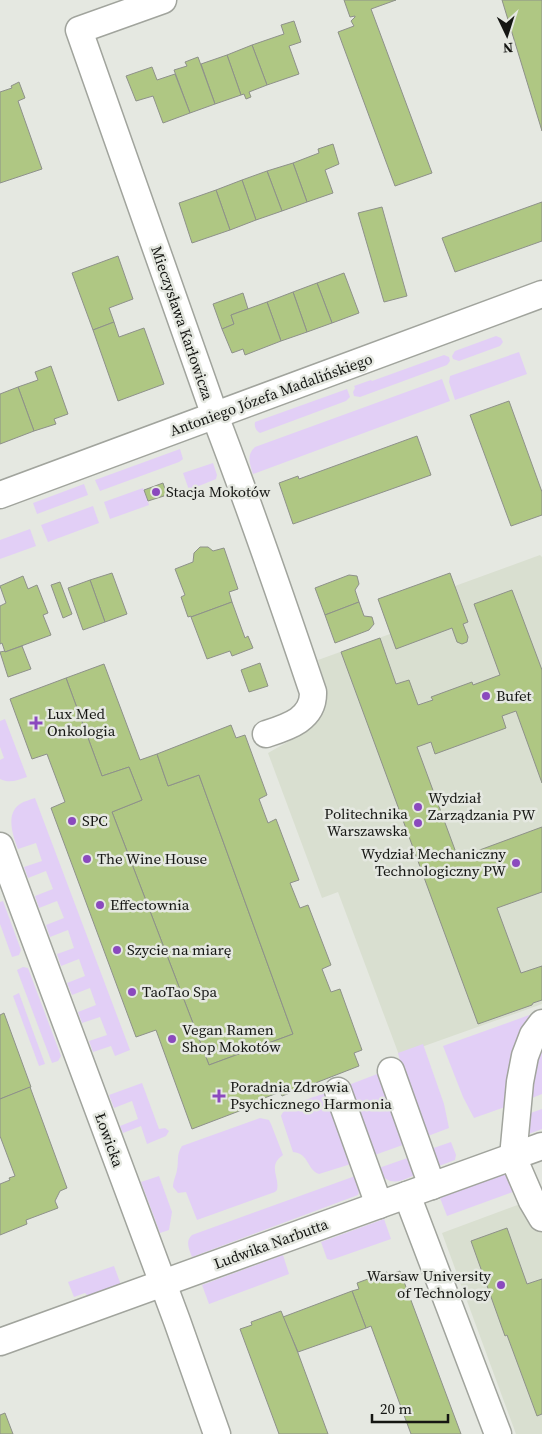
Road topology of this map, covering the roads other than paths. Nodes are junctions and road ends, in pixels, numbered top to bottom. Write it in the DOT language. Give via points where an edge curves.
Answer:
graph roads {
  1 [pos="163,0"];
  2 [pos="542,294"];
  3 [pos="215,416"];
  4 [pos="0,495"];
  5 [pos="266,734"];
  6 [pos="0,846"];
  7 [pos="542,1023"];
  8 [pos="391,1072"];
  9 [pos="338,1091"];
  10 [pos="542,1146"];
  11 [pos="513,1157"];
  12 [pos="432,1186"];
  13 [pos="407,1196"];
  14 [pos="380,1206"];
  15 [pos="542,1218"];
  16 [pos="163,1283"];
  17 [pos="0,1342"];
  18 [pos="217,1434"];
  19 [pos="498,1434"];
  1 -- 3 [label="street, Mieczysława Karłowicza" via="79,30"];
  2 -- 3 [label="street, Antoniego Józefa Madalińskiego"];
  3 -- 4 [label="street, Antoniego Józefa Madalińskiego"];
  3 -- 5 [label="street, Mieczysława Karłowicza" via="313,692 309,711 287,727"];
  6 -- 16 [label="street, Łowicka"];
  7 -- 11 [label="street" via="532,1035 525,1056"];
  8 -- 12 [label="street"];
  9 -- 14 [label="street"];
  10 -- 11 [label="street, Ludwika Narbutta"];
  11 -- 12 [label="street, Ludwika Narbutta"];
  11 -- 15 [label="street"];
  12 -- 13 [label="street, Ludwika Narbutta"];
  13 -- 14 [label="street, Ludwika Narbutta"];
  13 -- 19 [label="street"];
  14 -- 16 [label="street, Ludwika Narbutta"];
  16 -- 17 [label="street, Ludwika Narbutta"];
  16 -- 18 [label="street, Łowicka"];
}
